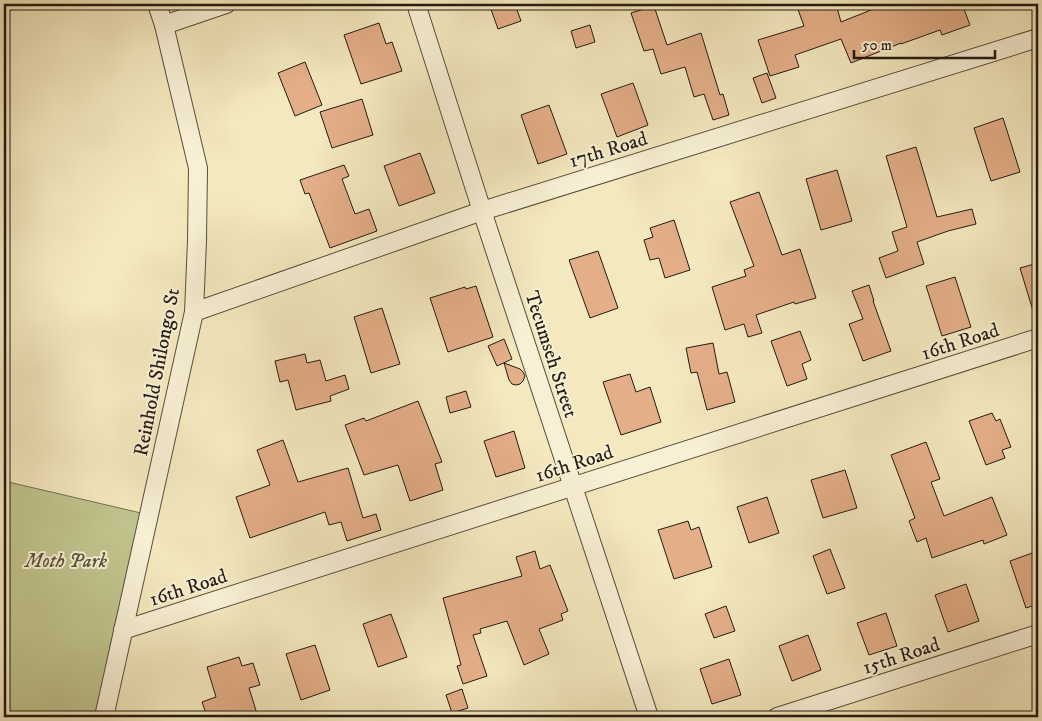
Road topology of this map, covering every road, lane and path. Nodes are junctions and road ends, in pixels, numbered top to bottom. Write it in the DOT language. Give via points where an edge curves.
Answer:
graph roads {
  1 [pos="157,4"];
  2 [pos="226,4"];
  3 [pos="416,4"];
  4 [pos="164,25"];
  5 [pos="1038,38"];
  6 [pos="482,211"];
  7 [pos="194,312"];
  8 [pos="1038,338"];
  9 [pos="573,486"];
  10 [pos="123,630"];
  11 [pos="1038,634"];
  12 [pos="104,717"];
  13 [pos="649,717"];
  14 [pos="777,717"];
  1 -- 4 [label="street, Reinhold Shilongo St"];
  2 -- 4 [label="street"];
  3 -- 6 [label="street, Tecumseh Street"];
  4 -- 7 [label="street, Reinhold Shilongo St" via="198,168"];
  5 -- 6 [label="street, 17th Road"];
  6 -- 7 [label="street, 17th Road"];
  6 -- 9 [label="street, Tecumseh Street"];
  7 -- 10 [label="street, Reinhold Shilongo St"];
  8 -- 9 [label="street, 16th Road"];
  9 -- 10 [label="street, 16th Road"];
  9 -- 13 [label="street, Tecumseh Street"];
  10 -- 12 [label="street, Reinhold Shilongo St"];
  11 -- 14 [label="street, 15th Road"];
}
